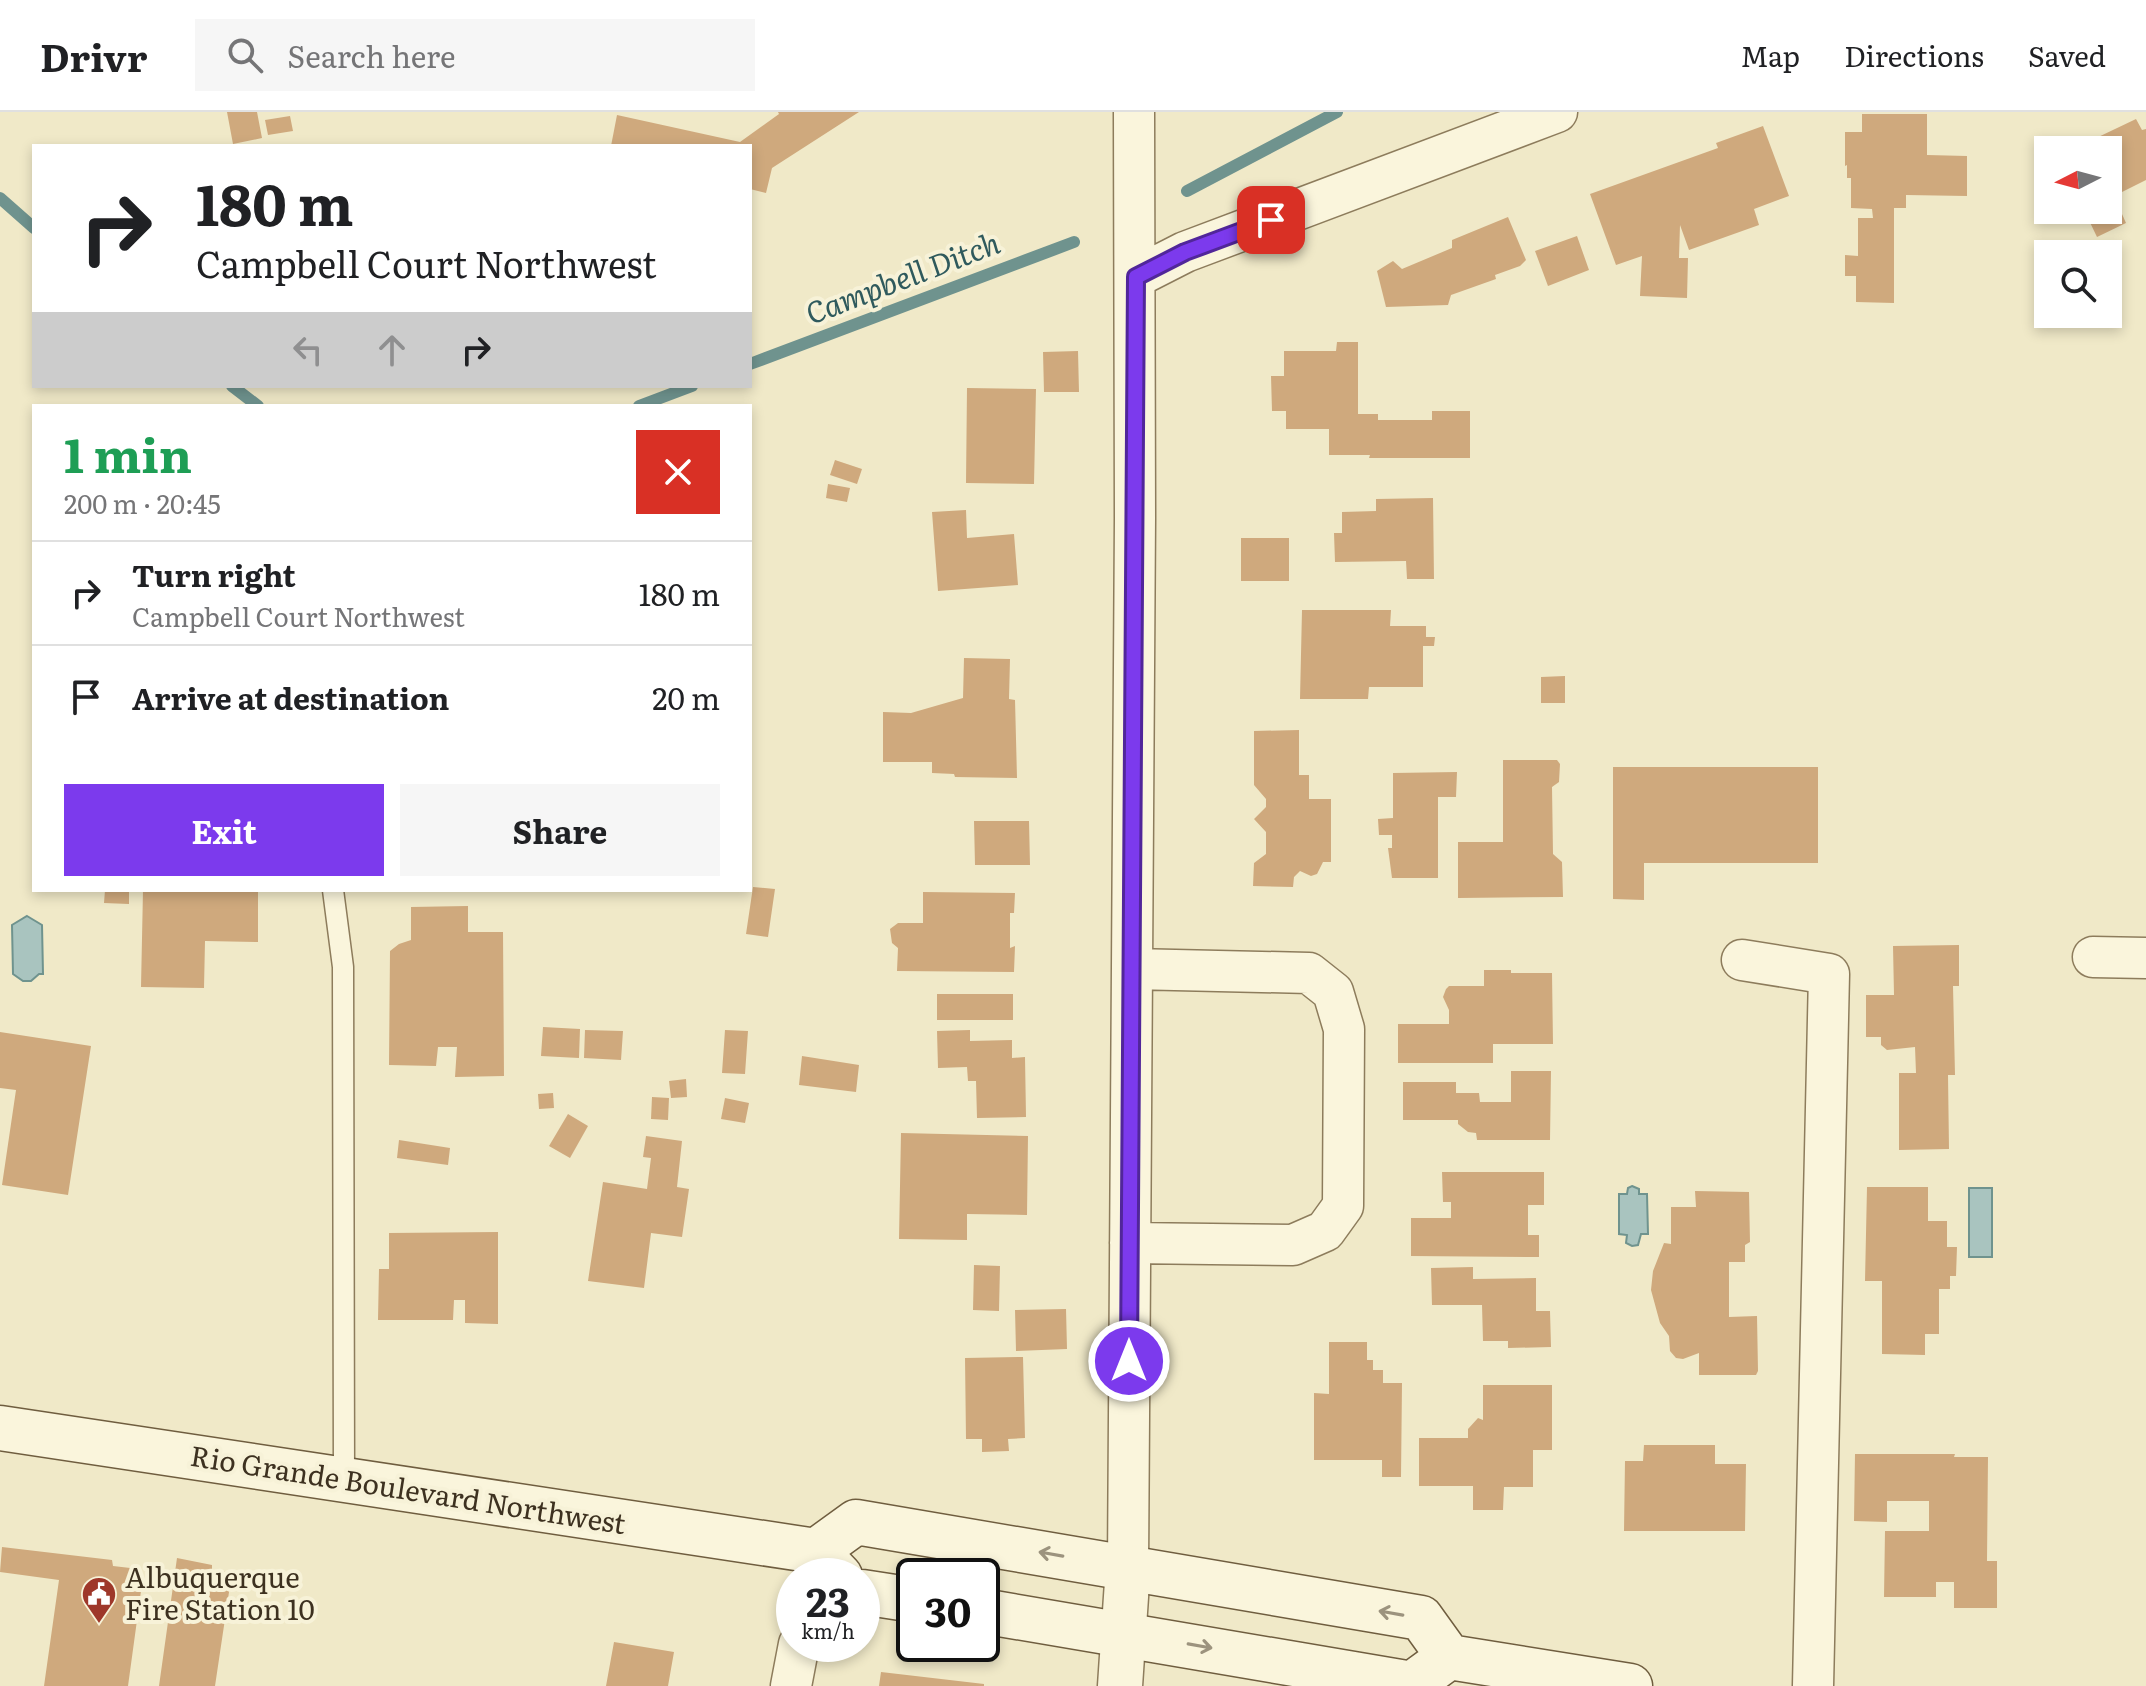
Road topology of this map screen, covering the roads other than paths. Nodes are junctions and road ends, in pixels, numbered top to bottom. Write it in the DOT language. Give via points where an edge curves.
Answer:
graph roads {
  1 [pos="1134,112"];
  2 [pos="1557,112"];
  3 [pos="1136,277"];
  4 [pos="333,892"];
  5 [pos="2093,957"];
  6 [pos="2146,958"];
  7 [pos="1742,960"];
  8 [pos="1132,969"];
  9 [pos="1130,1243"];
  10 [pos="0,1428"];
  11 [pos="344,1480"];
  12 [pos="830,1558"];
  13 [pos="776,1559"];
  14 [pos="1128,1567"];
  15 [pos="1000,1614"];
  16 [pos="1123,1633"];
  17 [pos="1449,1657"];
  18 [pos="796,1662"];
  19 [pos="1556,1680"];
  20 [pos="791,1686"];
  21 [pos="1120,1686"];
  22 [pos="1630,1686"];
  23 [pos="1813,1686"];
  1 -- 3 [label="street"];
  2 -- 3 [label="street" via="1185,252"];
  3 -- 8 [label="street"];
  4 -- 11 [label="lane" via="343,967"];
  5 -- 6 [label="street"];
  7 -- 23 [label="street" via="1829,974"];
  8 -- 9 [label="street"];
  8 -- 9 [label="street" via="1309,973 1333,992 1344,1029 1343,1206 1325,1231 1293,1245"];
  9 -- 14 [label="street"];
  10 -- 11 [label="main road, Rio Grande Boulevard Northwest"];
  11 -- 13 [label="main road, Rio Grande Boulevard Northwest"];
  14 -- 12 [label="main road, Rio Grande Boulevard Northwest, one-way" via="856,1522"];
  14 -- 16 [label="main road"];
  17 -- 14 [label="main road, Rio Grande Boulevard Northwest, one-way" via="1421,1618"];
  15 -- 16 [label="main road"];
  16 -- 17 [label="main road, one-way" via="1412,1684"];
  16 -- 21 [label="main road"];
  17 -- 19 [label="main road"];
  18 -- 20 [label="street"];
  19 -- 22 [label="main road"];
}
